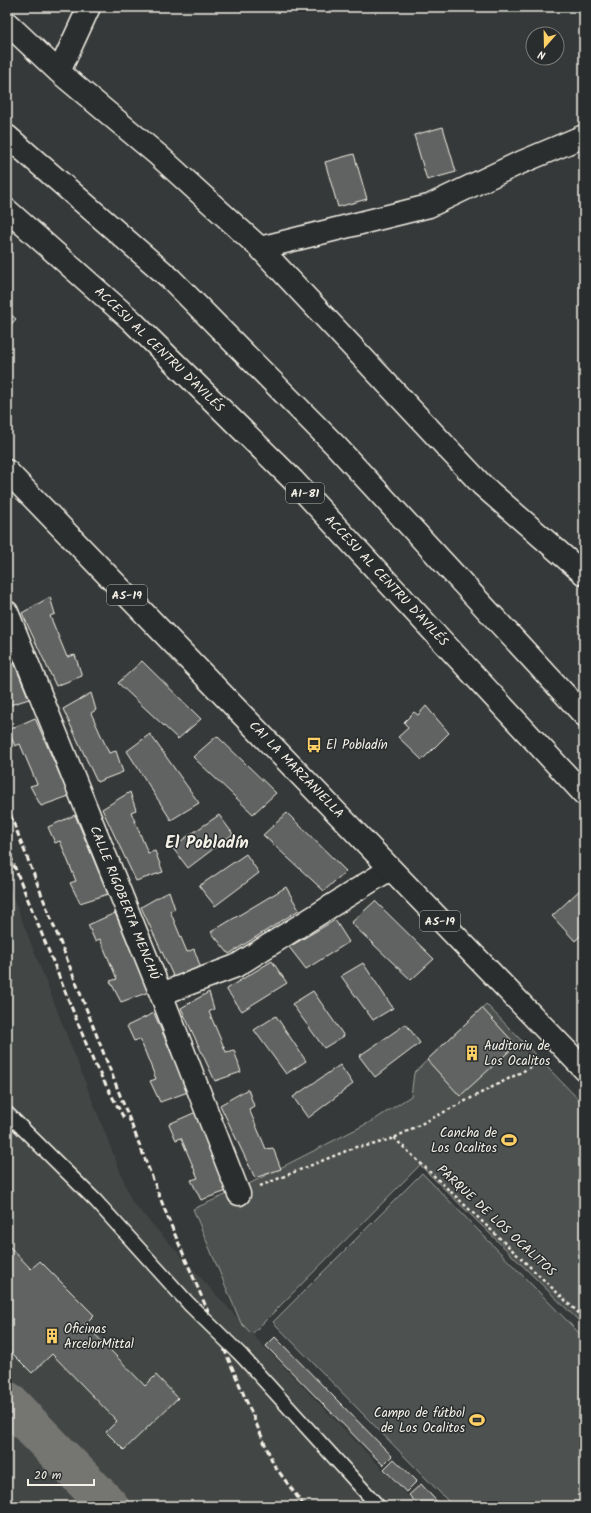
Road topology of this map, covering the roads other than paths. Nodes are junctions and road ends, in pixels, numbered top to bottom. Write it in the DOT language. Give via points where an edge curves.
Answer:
graph roads {
  1 [pos="89,7"];
  2 [pos="7,23"];
  3 [pos="59,72"];
  4 [pos="7,136"];
  5 [pos="584,136"];
  6 [pos="7,210"];
  7 [pos="260,248"];
  8 [pos="7,471"];
  9 [pos="584,574"];
  10 [pos="7,612"];
  11 [pos="584,715"];
  12 [pos="584,794"];
  13 [pos="390,869"];
  14 [pos="161,994"];
  15 [pos="584,1070"];
  16 [pos="7,1114"];
  17 [pos="239,1194"];
  18 [pos="378,1506"];
  1 -- 3 [label="main road"];
  2 -- 3 [label="main road"];
  3 -- 7 [label="main road" via="158,155"];
  4 -- 11 [label="main road" via="176,285 336,446"];
  5 -- 7 [label="main road" via="429,206"];
  6 -- 12 [label="main road, ACCESU AL CENTRU D'AVILÉS / AI-81" via="132,320 293,480"];
  7 -- 9 [label="main road" via="482,485"];
  8 -- 13 [label="main road, CAI LA MARZANIELLA / AS-19"];
  10 -- 14 [label="main road, CALLE RIGOBERTA MENCHÚ"];
  13 -- 14 [label="main road" via="236,966"];
  13 -- 15 [label="main road, CAI LA MARZANIELLA / AS-19"];
  14 -- 17 [label="main road, CALLE RIGOBERTA MENCHÚ"];
  16 -- 18 [label="lane, bridge" via="96,1201"];
}
